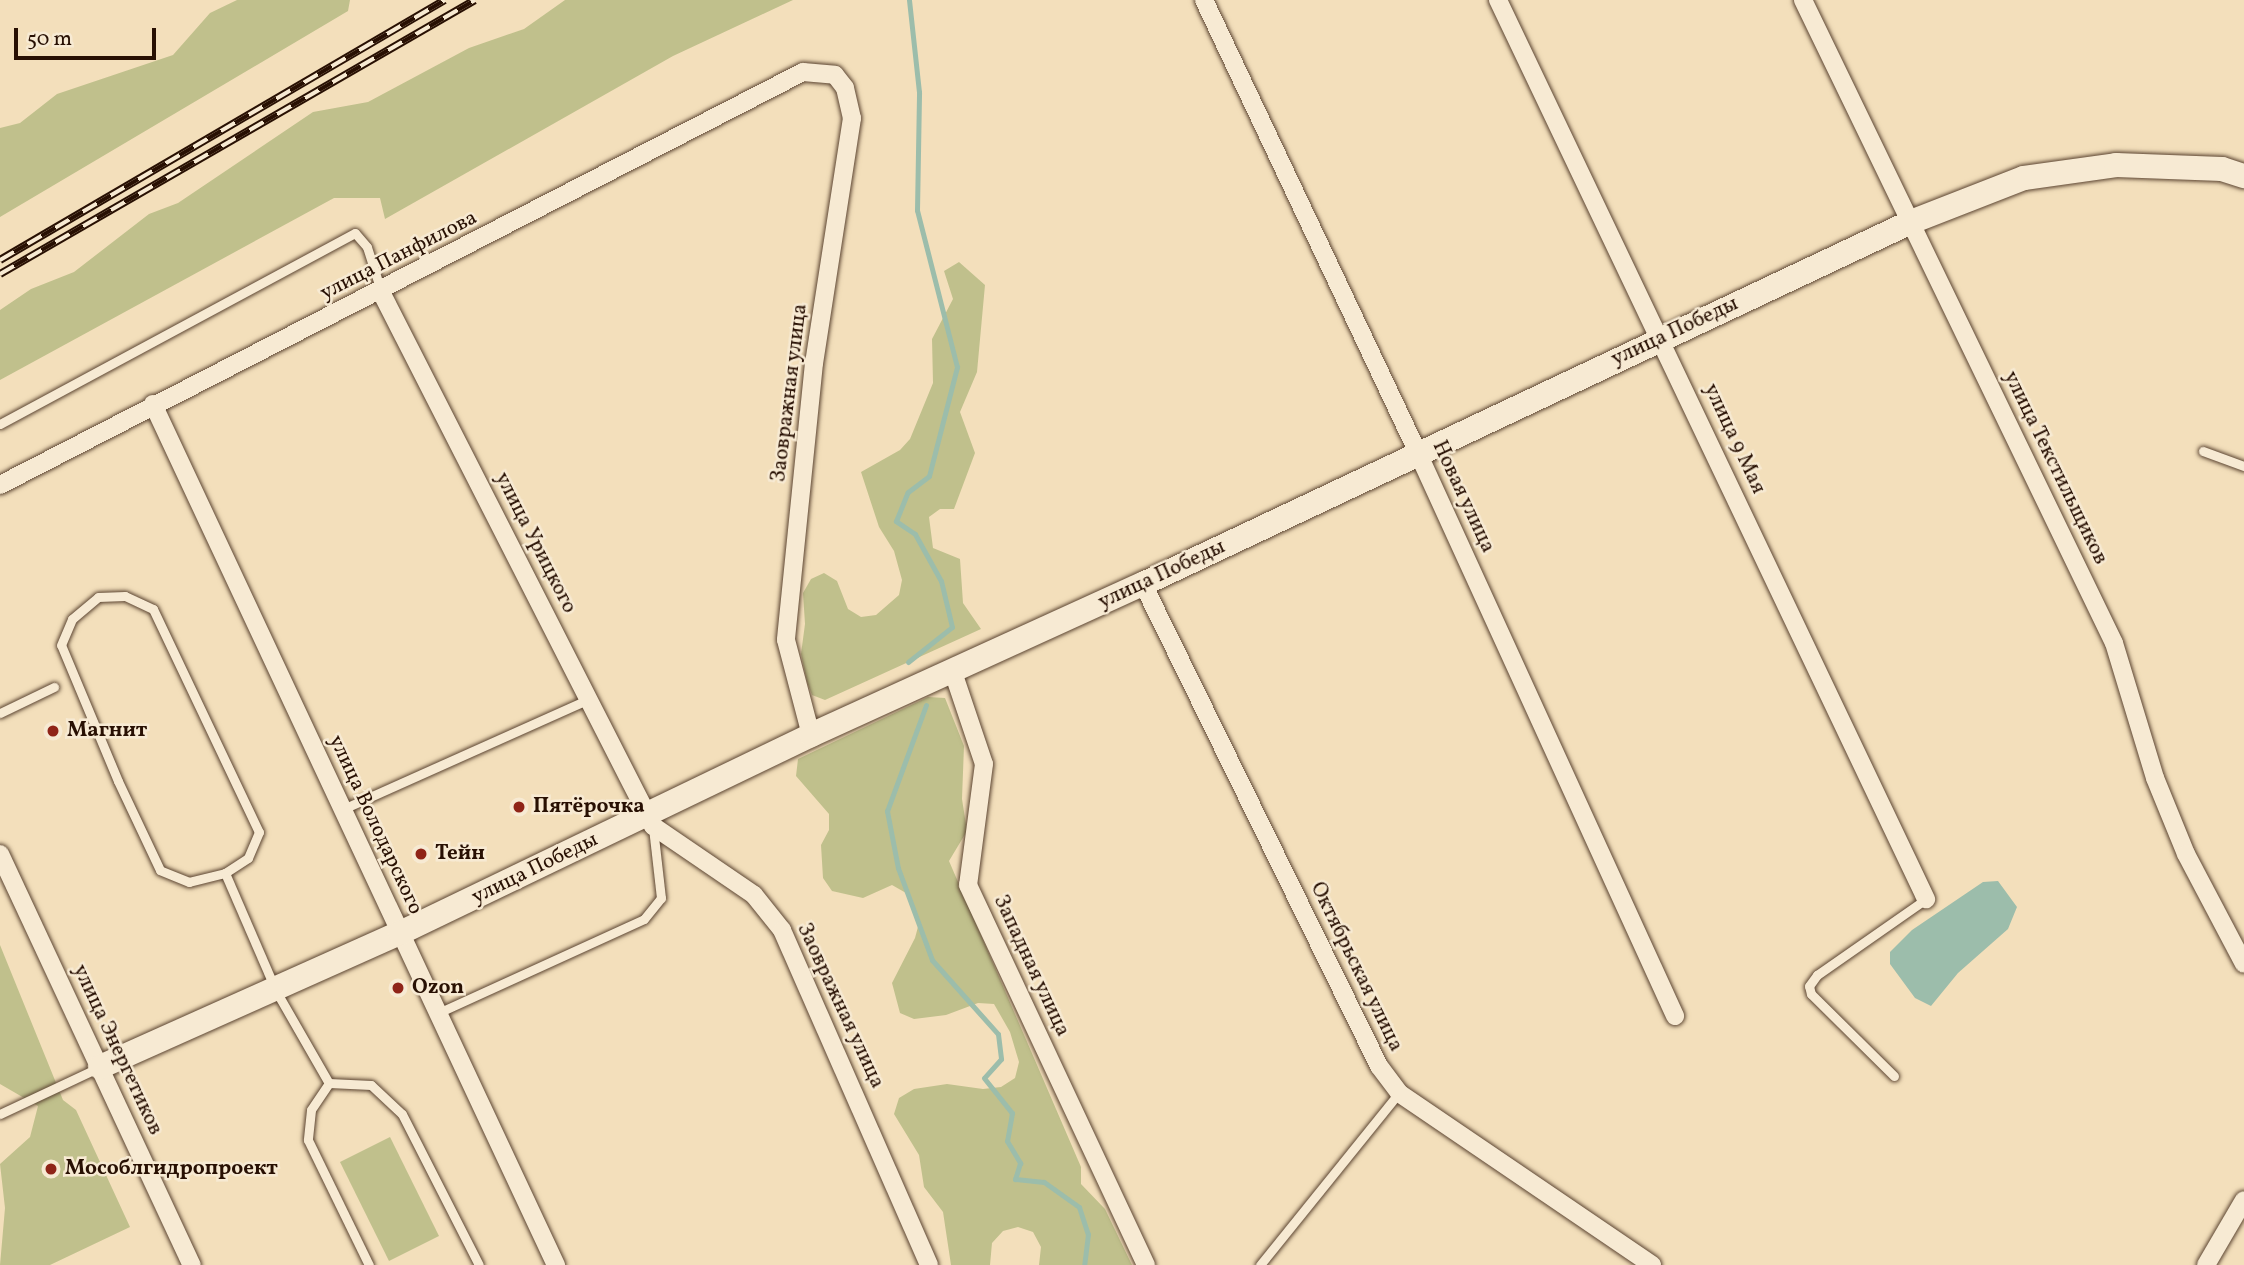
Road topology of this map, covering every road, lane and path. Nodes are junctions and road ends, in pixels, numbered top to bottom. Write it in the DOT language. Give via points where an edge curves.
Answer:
graph roads {
  1 [pos="1204,0"];
  2 [pos="1498,0"];
  3 [pos="1803,0"];
  4 [pos="820,70"];
  5 [pos="2244,176"];
  6 [pos="1911,222"];
  7 [pos="381,292"];
  8 [pos="1662,339"];
  9 [pos="153,404"];
  10 [pos="0,424"];
  11 [pos="2203,450"];
  12 [pos="1418,453"];
  13 [pos="2244,466"];
  14 [pos="0,485"];
  15 [pos="1143,584"];
  16 [pos="953,672"];
  17 [pos="54,687"];
  18 [pos="589,699"];
  19 [pos="0,713"];
  20 [pos="811,735"];
  21 [pos="342,809"];
  22 [pos="650,820"];
  23 [pos="1,857"];
  24 [pos="225,873"];
  25 [pos="1926,899"];
  26 [pos="401,933"];
  27 [pos="2244,964"];
  28 [pos="276,991"];
  29 [pos="438,1013"];
  30 [pos="1675,1016"];
  31 [pos="100,1067"];
  32 [pos="1894,1076"];
  33 [pos="329,1083"];
  34 [pos="1399,1093"];
  35 [pos="0,1114"];
  36 [pos="2244,1200"];
  37 [pos="191,1265"];
  38 [pos="369,1265"];
  39 [pos="479,1265"];
  40 [pos="556,1265"];
  41 [pos="929,1265"];
  42 [pos="1146,1265"];
  43 [pos="1260,1265"];
  44 [pos="1651,1265"];
  45 [pos="2206,1265"];
  1 -- 12 [label="street, Новая улица"];
  2 -- 8 [label="street, улица 9 Мая"];
  3 -- 6 [label="street, улица Текстильщиков"];
  4 -- 7 [label="street, улица Панфилова" via="803,72"];
  4 -- 20 [label="street, Заовражная улица" via="835,75 845,88 852,118 814,363 786,639"];
  5 -- 6 [label="street, улица Победы" via="2221,169 2116,165 2037,176"];
  6 -- 8 [label="street, улица Победы"];
  6 -- 27 [label="street, улица Текстильщиков" via="2114,643 2160,791 2186,854"];
  7 -- 9 [label="street, улица Панфилова"];
  7 -- 10 [label="lane" via="367,247 355,233"];
  7 -- 18 [label="street, улица Урицкого"];
  8 -- 12 [label="street, улица Победы"];
  8 -- 25 [label="street, улица 9 Мая"];
  9 -- 14 [label="street, улица Панфилова"];
  9 -- 21 [label="street, улица Володарского"];
  11 -- 13 [label="lane"];
  12 -- 15 [label="street, улица Победы"];
  12 -- 30 [label="street, Новая улица"];
  15 -- 16 [label="street, улица Победы"];
  15 -- 34 [label="street, Октябрьская улица" via="1379,1066"];
  16 -- 20 [label="street, улица Победы"];
  16 -- 42 [label="street, Западная улица" via="984,764 968,885"];
  17 -- 19 [label="lane"];
  18 -- 21 [label="lane"];
  18 -- 22 [label="street, улица Урицкого"];
  20 -- 22 [label="street, улица Победы"];
  21 -- 26 [label="street, улица Володарского"];
  22 -- 26 [label="street, улица Победы"];
  22 -- 29 [label="lane" via="661,898 644,919"];
  22 -- 41 [label="street, Заовражная улица" via="754,895 782,930"];
  23 -- 31 [label="street, улица Энергетиков"];
  24 -- 24 [label="lane" via="248,858 259,832 153,609 125,596 98,597 72,619 61,645 118,781 160,870 189,882"];
  24 -- 28 [label="lane"];
  25 -- 32 [label="lane" via="1817,975 1809,986 1811,994"];
  26 -- 28 [label="street, улица Победы"];
  26 -- 29 [label="street, улица Володарского"];
  28 -- 31 [label="street, улица Победы"];
  28 -- 33 [label="lane"];
  29 -- 40 [label="street, улица Володарского"];
  31 -- 35 [label="lane"];
  31 -- 37 [label="street, улица Энергетиков"];
  33 -- 38 [label="lane" via="311,1110 308,1140"];
  33 -- 39 [label="lane" via="371,1085 402,1114"];
  34 -- 43 [label="lane"];
  34 -- 44 [label="street, Октябрьская улица"];
  36 -- 45 [label="street"];
}
